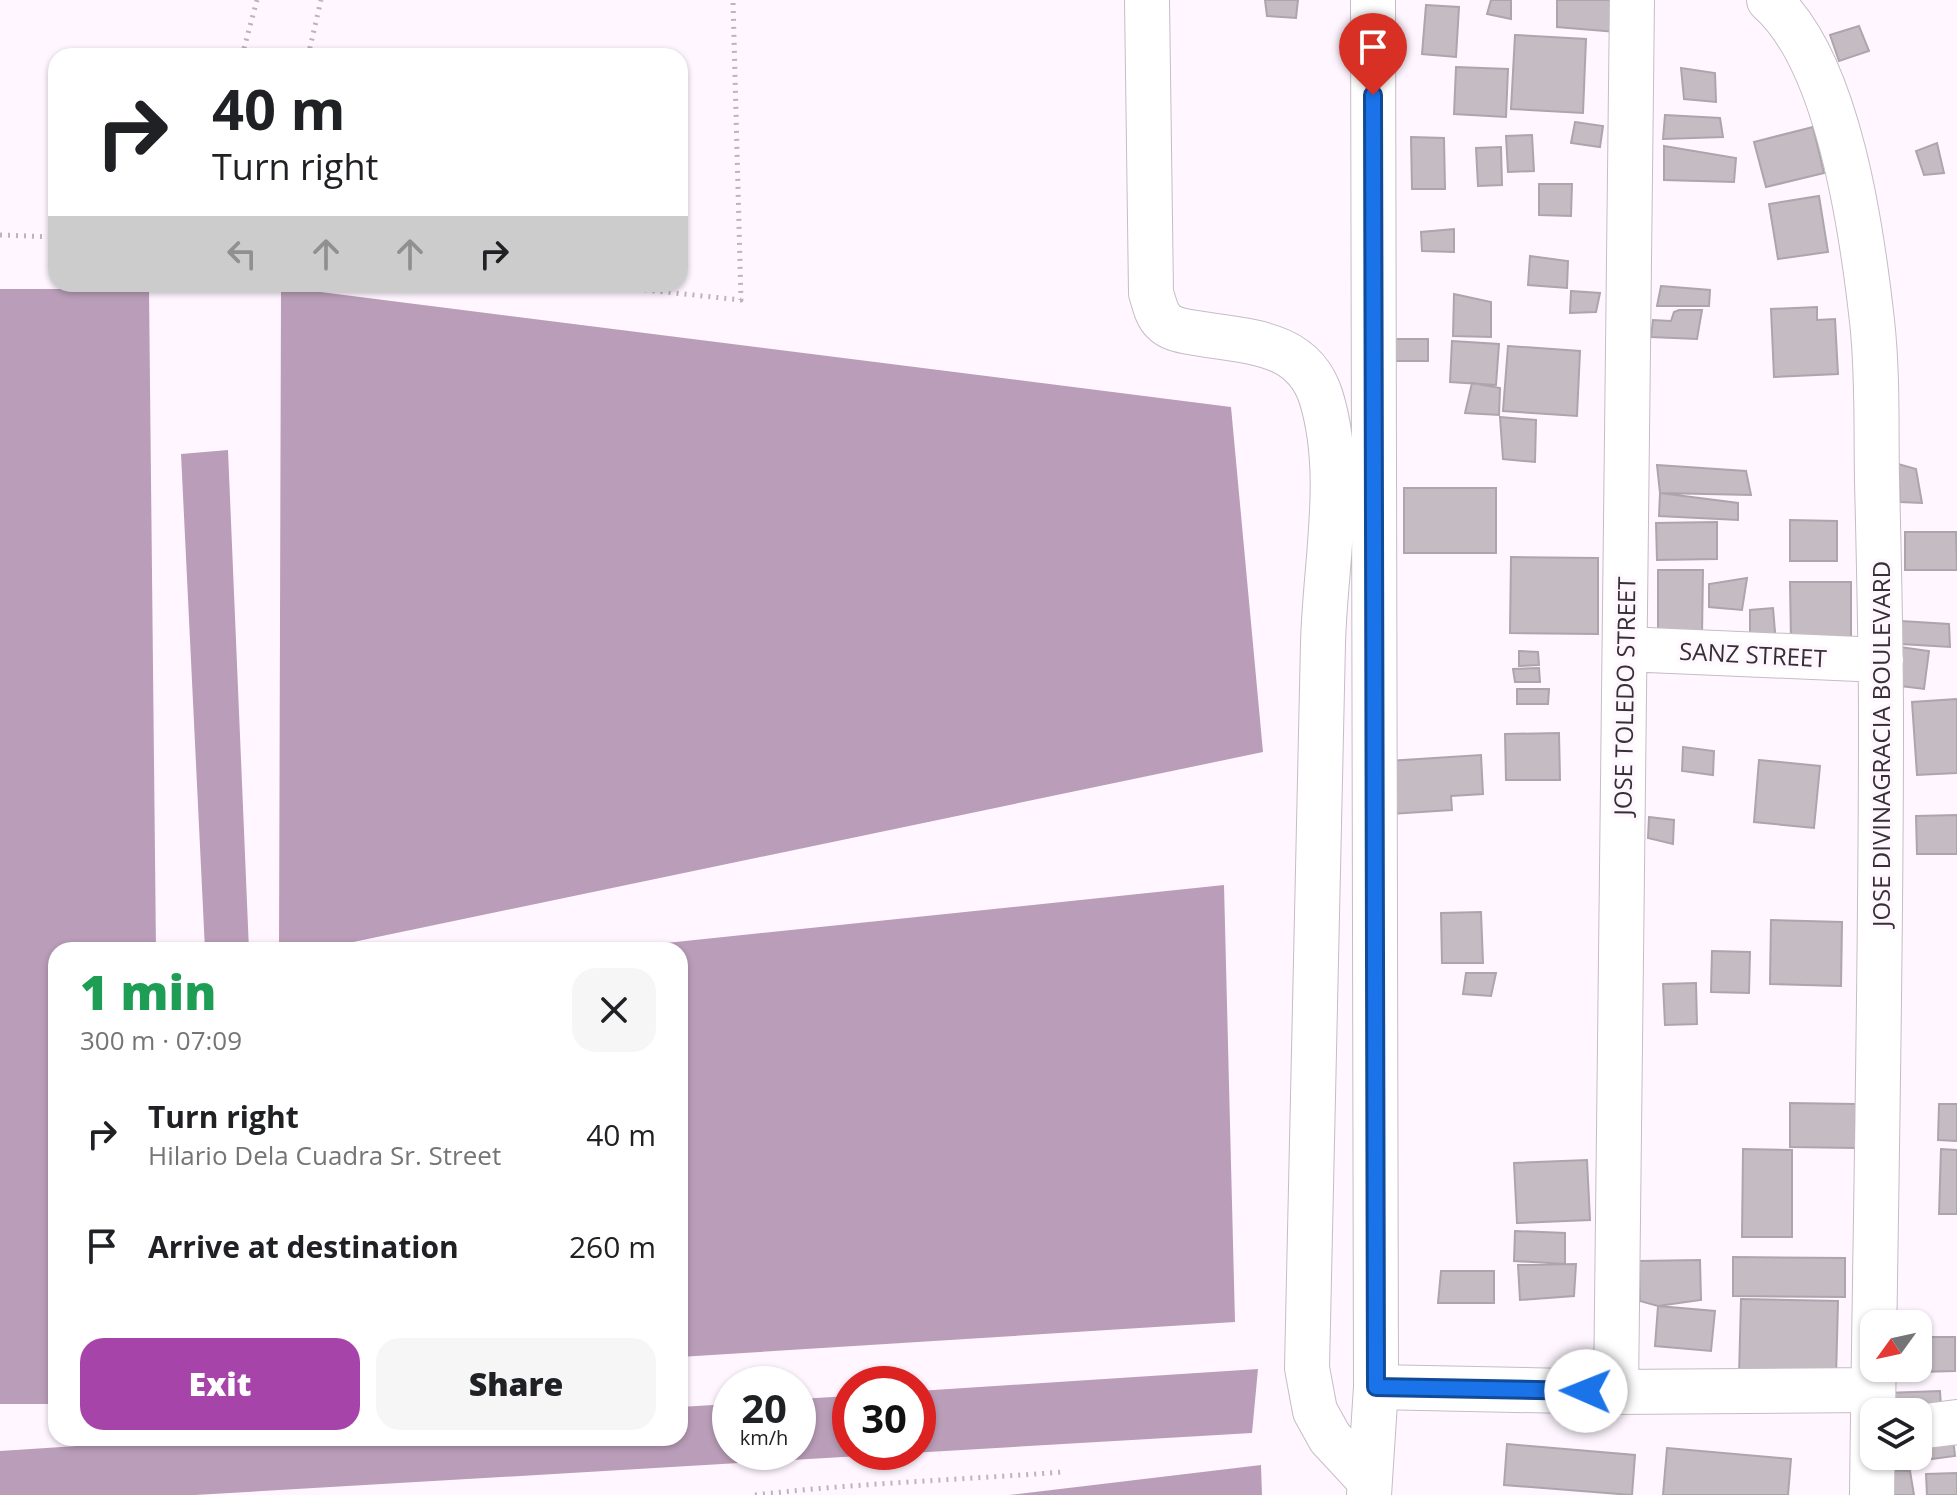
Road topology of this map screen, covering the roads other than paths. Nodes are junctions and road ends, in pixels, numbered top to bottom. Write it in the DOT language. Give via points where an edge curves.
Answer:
graph roads {
  1 [pos="1147,0"];
  2 [pos="1373,0"];
  3 [pos="1632,0"];
  4 [pos="1775,5"];
  5 [pos="1625,649"];
  6 [pos="1881,660"];
  7 [pos="1376,1387"];
  8 [pos="1616,1392"];
  9 [pos="1873,1398"];
  10 [pos="1860,1416"];
  11 [pos="1957,1422"];
  12 [pos="1932,1425"];
  13 [pos="1872,1470"];
  14 [pos="1369,1488"];
  15 [pos="1872,1495"];
  1 -- 14 [label="street" via="1151,293 1156,307 1163,321 1177,330 1292,354 1312,373 1322,400 1332,463 1323,642 1307,1368 1315,1411"];
  2 -- 7 [label="street"];
  3 -- 5 [label="street, JOSE TOLEDO STREET"];
  4 -- 6 [label="street, JOSE DIVINAGRACIA BOULEVARD" via="1815,65 1848,171 1862,257 1875,376"];
  5 -- 6 [label="street, SANZ STREET"];
  5 -- 8 [label="street, JOSE TOLEDO STREET"];
  6 -- 9 [label="street, JOSE DIVINAGRACIA BOULEVARD"];
  7 -- 8 [label="street"];
  7 -- 14 [label="street"];
  8 -- 10 [label="street"];
  11 -- 12 [label="street"];
  13 -- 15 [label="street, JOSE DIVINAGRACIA BOULEVARD"];
}
